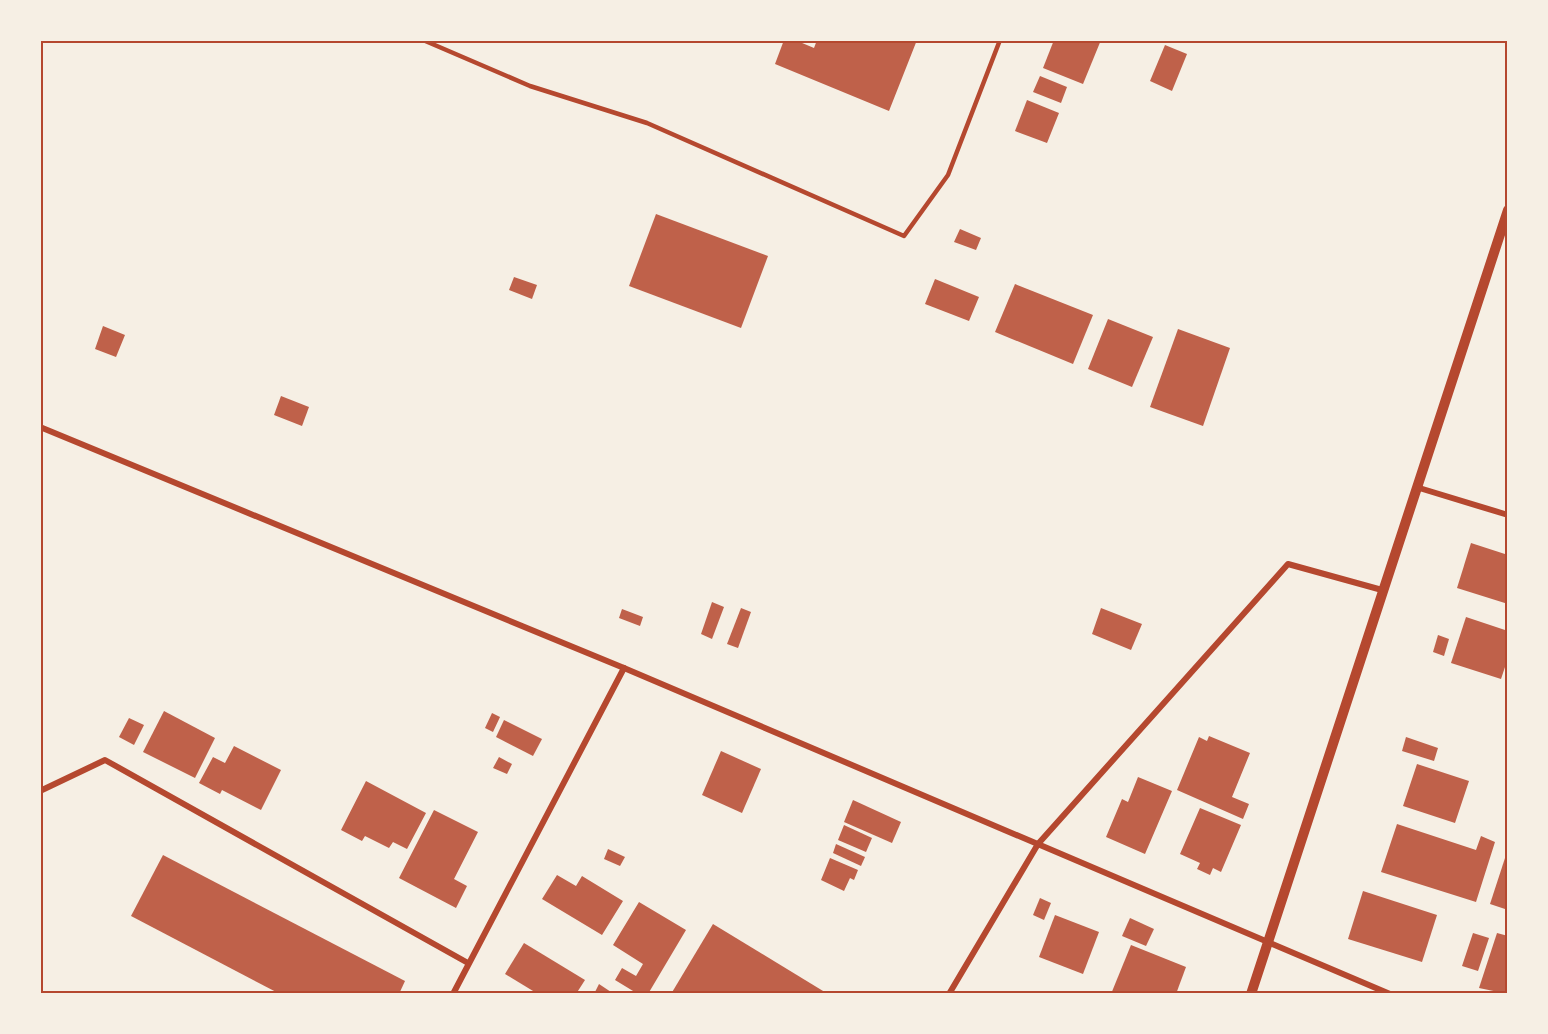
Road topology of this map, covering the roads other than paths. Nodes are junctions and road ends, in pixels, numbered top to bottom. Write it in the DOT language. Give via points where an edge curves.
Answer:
graph roads {
  1 [pos="423,40"];
  2 [pos="1000,40"];
  3 [pos="1508,210"];
  4 [pos="40,427"];
  5 [pos="1416,487"];
  6 [pos="1508,515"];
  7 [pos="1382,590"];
  8 [pos="624,668"];
  9 [pos="40,791"];
  10 [pos="1038,844"];
  11 [pos="1267,942"];
  12 [pos="468,963"];
  13 [pos="453,993"];
  14 [pos="949,993"];
  15 [pos="1251,993"];
  16 [pos="1390,993"];
  1 -- 2 [label="lane" via="530,86 647,123 904,236 948,175"];
  3 -- 5 [label="street"];
  4 -- 8 [label="street"];
  5 -- 6 [label="street"];
  5 -- 7 [label="street"];
  7 -- 10 [label="street" via="1288,564"];
  7 -- 11 [label="street"];
  8 -- 10 [label="street"];
  8 -- 12 [label="street"];
  9 -- 12 [label="street" via="105,760"];
  10 -- 11 [label="street"];
  10 -- 14 [label="street"];
  11 -- 15 [label="street"];
  11 -- 16 [label="street"];
  12 -- 13 [label="street"];
}
